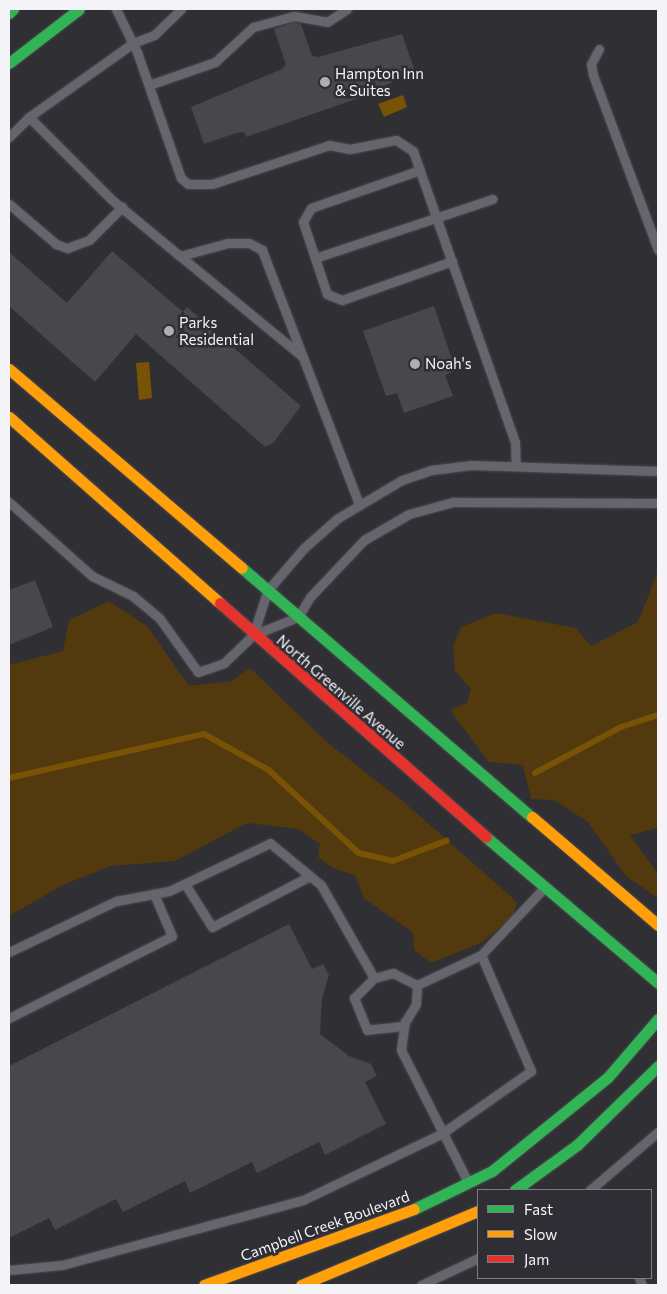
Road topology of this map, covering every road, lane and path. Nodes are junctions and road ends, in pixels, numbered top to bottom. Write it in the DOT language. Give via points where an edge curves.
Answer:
graph roads {
  1 [pos="13,9"];
  2 [pos="79,9"];
  3 [pos="116,9"];
  4 [pos="181,9"];
  5 [pos="348,9"];
  6 [pos="9,13"];
  7 [pos="133,43"];
  8 [pos="599,49"];
  9 [pos="9,63"];
  10 [pos="150,85"];
  11 [pos="29,117"];
  12 [pos="9,138"];
  13 [pos="420,170"];
  14 [pos="492,199"];
  15 [pos="9,204"];
  16 [pos="122,208"];
  17 [pos="435,217"];
  18 [pos="658,250"];
  19 [pos="180,256"];
  20 [pos="315,258"];
  21 [pos="452,261"];
  22 [pos="304,357"];
  23 [pos="9,369"];
  24 [pos="9,417"];
  25 [pos="516,465"];
  26 [pos="658,471"];
  27 [pos="9,502"];
  28 [pos="658,503"];
  29 [pos="358,504"];
  30 [pos="267,591"];
  31 [pos="298,617"];
  32 [pos="253,635"];
  33 [pos="310,876"];
  34 [pos="185,884"];
  35 [pos="544,888"];
  36 [pos="154,894"];
  37 [pos="658,926"];
  38 [pos="9,952"];
  39 [pos="480,955"];
  40 [pos="374,978"];
  41 [pos="658,983"];
  42 [pos="417,985"];
  43 [pos="9,1018"];
  44 [pos="658,1019"];
  45 [pos="406,1021"];
  46 [pos="658,1066"];
  47 [pos="658,1132"];
  48 [pos="441,1134"];
  49 [pos="602,1187"];
  50 [pos="471,1188"];
  51 [pos="516,1189"];
  52 [pos="477,1211"];
  53 [pos="477,1258"];
  54 [pos="9,1270"];
  55 [pos="204,1285"];
  56 [pos="302,1285"];
  57 [pos="421,1285"];
  1 -- 6 [label="main road"];
  2 -- 9 [label="main road"];
  3 -- 7 [label="lane"];
  4 -- 7 [label="lane" via="154,35"];
  5 -- 10 [label="lane" via="326,22 294,16 253,27 215,62"];
  7 -- 10 [label="lane"];
  7 -- 11 [label="lane"];
  8 -- 18 [label="lane" via="591,64 593,75"];
  10 -- 13 [label="lane" via="181,178 188,184 212,184 329,144 350,149 386,140 396,140 413,151"];
  11 -- 12 [label="lane"];
  11 -- 16 [label="lane"];
  13 -- 17 [label="lane"];
  13 -- 20 [label="lane" via="311,208 303,222"];
  14 -- 17 [label="lane"];
  15 -- 16 [label="lane" via="56,244 67,248 90,240"];
  16 -- 19 [label="lane"];
  17 -- 20 [label="lane"];
  17 -- 21 [label="lane"];
  19 -- 22 [label="lane"];
  19 -- 22 [label="lane" via="228,243 249,243 262,250"];
  20 -- 21 [label="lane" via="327,294 342,300"];
  21 -- 25 [label="lane" via="515,442"];
  22 -- 29 [label="lane"];
  23 -- 30 [label="main road, North Greenville Avenue"];
  24 -- 32 [label="main road, North Greenville Avenue" via="157,545"];
  25 -- 26 [label="lane"];
  25 -- 29 [label="lane" via="431,470"];
  27 -- 32 [label="lane" via="92,576 133,596 160,619 198,672 224,663"];
  28 -- 31 [label="lane" via="453,502 409,514 364,540 310,597"];
  29 -- 30 [label="lane" via="304,548"];
  30 -- 31 [label="main road, North Greenville Avenue"];
  30 -- 32 [label="lane"];
  31 -- 32 [label="lane"];
  31 -- 37 [label="main road, North Greenville Avenue"];
  32 -- 35 [label="main road, North Greenville Avenue"];
  33 -- 34 [label="lane" via="270,843"];
  33 -- 34 [label="lane" via="212,927"];
  33 -- 40 [label="lane" via="321,885"];
  34 -- 36 [label="lane"];
  35 -- 39 [label="lane"];
  35 -- 41 [label="main road, North Greenville Avenue"];
  36 -- 38 [label="lane" via="116,901"];
  36 -- 43 [label="lane" via="172,936"];
  39 -- 42 [label="lane"];
  39 -- 48 [label="lane" via="531,1071"];
  40 -- 42 [label="lane" via="393,973"];
  40 -- 45 [label="lane" via="354,998 367,1030 402,1026"];
  42 -- 45 [label="lane" via="416,1004"];
  44 -- 50 [label="main road, Campbell Creek Boulevard" via="608,1077 554,1126"];
  45 -- 48 [label="lane" via="401,1050"];
  46 -- 51 [label="main road" via="577,1145"];
  47 -- 49 [label="lane"];
  48 -- 50 [label="lane"];
  48 -- 54 [label="lane" via="303,1200 62,1265"];
  50 -- 55 [label="main road, Campbell Creek Boulevard" via="386,1223"];
  52 -- 56 [label="main road"];
  53 -- 57 [label="lane"];
}
